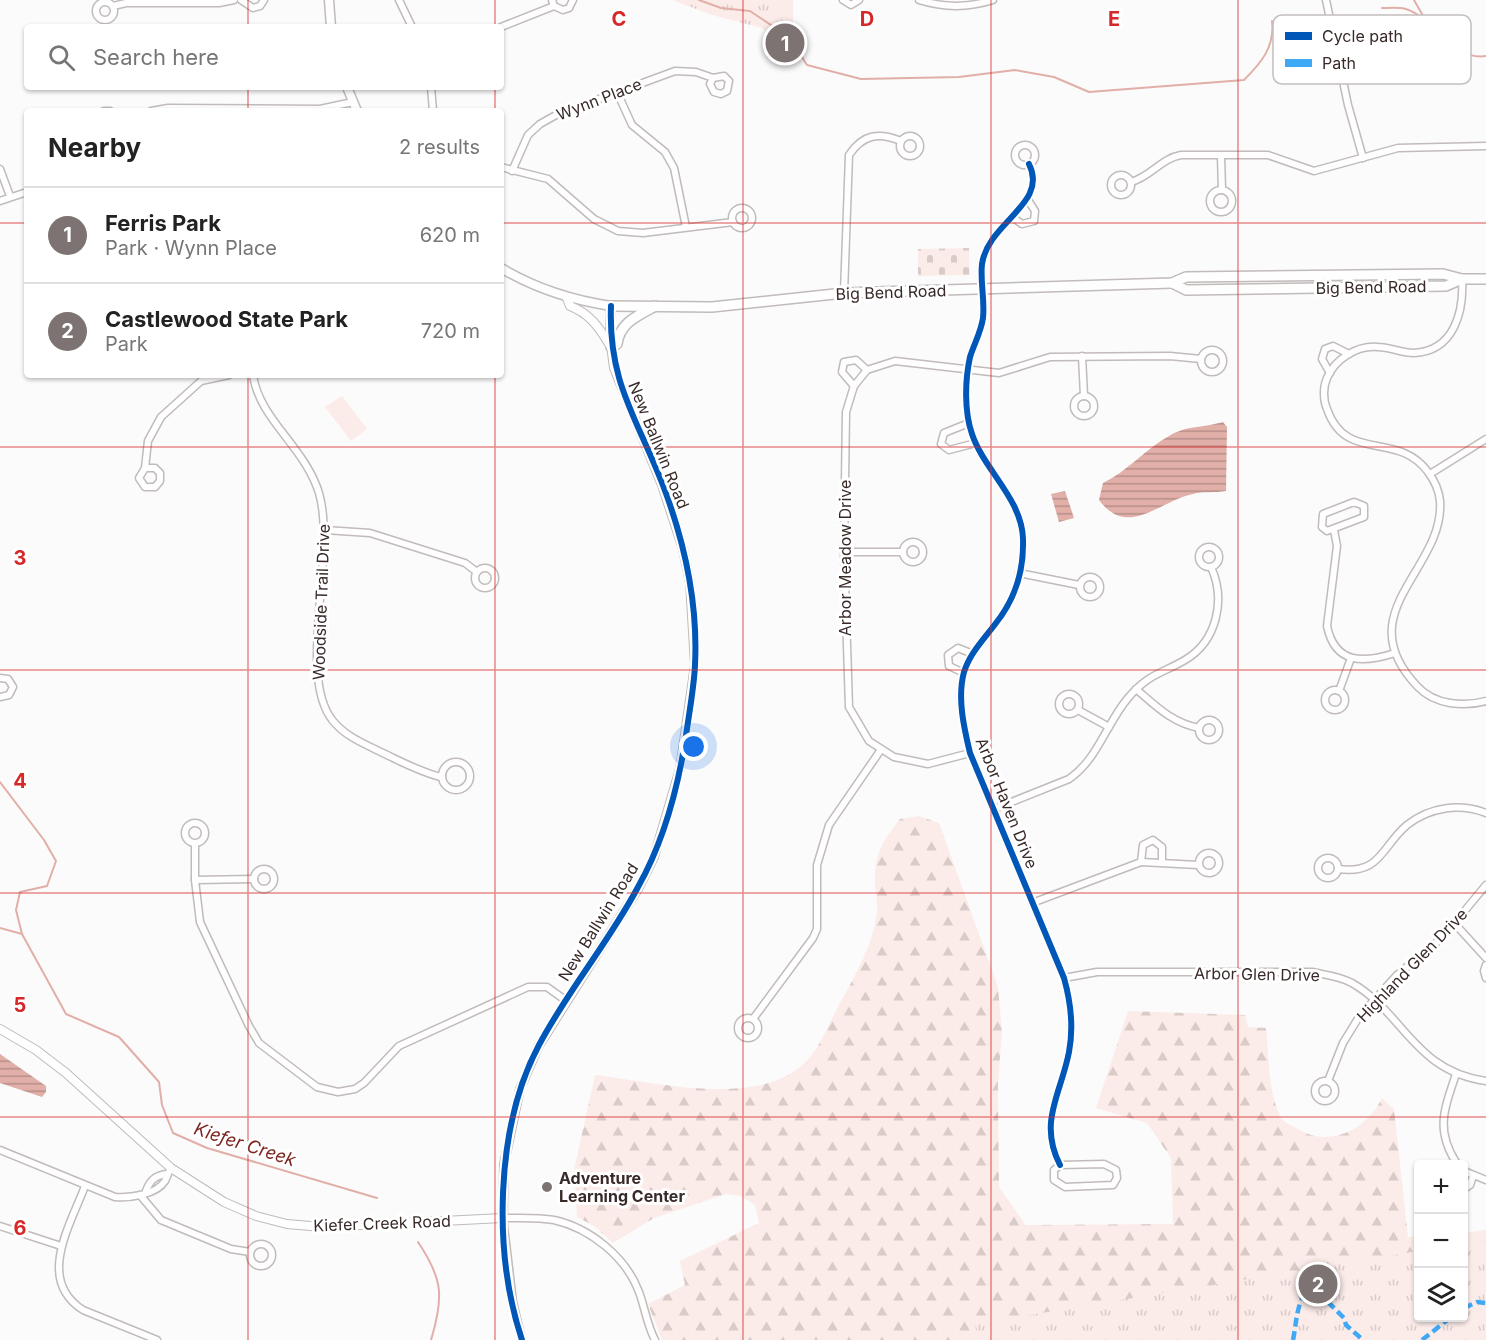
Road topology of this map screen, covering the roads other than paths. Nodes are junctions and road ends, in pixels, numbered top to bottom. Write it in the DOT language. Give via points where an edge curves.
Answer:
graph roads {
  1 [pos="234,0"];
  2 [pos="241,0"];
  3 [pos="264,0"];
  4 [pos="329,0"];
  5 [pos="399,0"];
  6 [pos="573,0"];
  7 [pos="843,0"];
  8 [pos="859,0"];
  9 [pos="919,0"];
  10 [pos="993,0"];
  11 [pos="1326,0"];
  12 [pos="553,3"];
  13 [pos="113,6"];
  14 [pos="1329,15"];
  15 [pos="330,24"];
  16 [pos="411,24"];
  17 [pos="504,26"];
  18 [pos="713,78"];
  19 [pos="1344,84"];
  20 [pos="348,90"];
  21 [pos="431,90"];
  22 [pos="617,92"];
  23 [pos="353,102"];
  24 [pos="318,108"];
  25 [pos="356,108"];
  26 [pos="432,108"];
  27 [pos="901,141"];
  28 [pos="1486,146"];
  29 [pos="1221,156"];
  30 [pos="1363,158"];
  31 [pos="1029,164"];
  32 [pos="504,168"];
  33 [pos="0,169"];
  34 [pos="512,171"];
  35 [pos="1131,182"];
  36 [pos="1222,190"];
  37 [pos="24,193"];
  38 [pos="10,196"];
  39 [pos="1028,200"];
  40 [pos="0,201"];
  41 [pos="1012,216"];
  42 [pos="733,222"];
  43 [pos="686,227"];
  44 [pos="504,270"];
  45 [pos="1462,279"];
  46 [pos="1486,279"];
  47 [pos="983,289"];
  48 [pos="844,293"];
  49 [pos="567,298"];
  50 [pos="611,306"];
  51 [pos="655,306"];
  52 [pos="611,347"];
  53 [pos="1349,354"];
  54 [pos="1082,356"];
  55 [pos="1201,360"];
  56 [pos="867,370"];
  57 [pos="968,370"];
  58 [pos="1330,373"];
  59 [pos="215,378"];
  60 [pos="254,378"];
  61 [pos="854,386"];
  62 [pos="1084,396"];
  63 [pos="969,423"];
  64 [pos="1486,439"];
  65 [pos="976,443"];
  66 [pos="145,468"];
  67 [pos="1430,474"];
  68 [pos="325,530"];
  69 [pos="1334,530"];
  70 [pos="844,552"];
  71 [pos="903,552"];
  72 [pos="1211,567"];
  73 [pos="477,572"];
  74 [pos="1019,573"];
  75 [pos="1079,585"];
  76 [pos="1395,653"];
  77 [pos="973,654"];
  78 [pos="1351,658"];
  79 [pos="964,673"];
  80 [pos="0,678"];
  81 [pos="1136,689"];
  82 [pos="1339,691"];
  83 [pos="0,697"];
  84 [pos="1486,701"];
  85 [pos="1078,710"];
  86 [pos="1109,727"];
  87 [pos="1199,728"];
  88 [pos="880,751"];
  89 [pos="970,753"];
  90 [pos="441,777"];
  91 [pos="994,809"];
  92 [pos="1486,813"];
  93 [pos="195,844"];
  94 [pos="1162,861"];
  95 [pos="1141,862"];
  96 [pos="1198,865"];
  97 [pos="1338,869"];
  98 [pos="254,879"];
  99 [pos="195,880"];
  100 [pos="1486,885"];
  101 [pos="1032,903"];
  102 [pos="1455,924"];
  103 [pos="1486,958"];
  104 [pos="1486,965"];
  105 [pos="1064,978"];
  106 [pos="1486,978"];
  107 [pos="565,1000"];
  108 [pos="1375,1002"];
  109 [pos="753,1019"];
  110 [pos="0,1029"];
  111 [pos="1456,1074"];
  112 [pos="1486,1081"];
  113 [pos="1328,1082"];
  114 [pos="0,1150"];
  115 [pos="1455,1160"];
  116 [pos="1060,1165"];
  117 [pos="169,1171"];
  118 [pos="1468,1173"];
  119 [pos="1473,1176"];
  120 [pos="1486,1180"];
  121 [pos="85,1186"];
  122 [pos="1468,1186"];
  123 [pos="143,1193"];
  124 [pos="503,1218"];
  125 [pos="0,1226"];
  126 [pos="62,1246"];
  127 [pos="250,1252"];
  128 [pos="157,1340"];
  129 [pos="522,1340"];
  130 [pos="655,1340"];
  1 -- 13 [label="street"];
  2 -- 3 [label="street" via="253,8"];
  4 -- 15 [label="main road"];
  5 -- 16 [label="street"];
  6 -- 12 [label="street" via="566,9"];
  7 -- 8 [label="street" via="851,5"];
  9 -- 10 [label="street" via="971,6"];
  11 -- 14 [label="street"];
  12 -- 17 [label="street"];
  18 -- 22 [label="street, Wynn Place" via="675,71"];
  19 -- 30 [label="street"];
  20 -- 23 [label="main road"];
  21 -- 26 [label="street"];
  22 -- 34 [label="street, Wynn Place" via="556,115 534,129"];
  22 -- 43 [label="street" via="632,125 665,152 674,168"];
  23 -- 24 [label="street"];
  23 -- 25 [label="main road"];
  27 -- 48 [label="street" via="872,136 863,139 849,155"];
  28 -- 30 [label="street" via="1398,148"];
  29 -- 30 [label="street" via="1268,155 1314,171"];
  29 -- 35 [label="street" via="1174,156 1148,176"];
  29 -- 36 [label="street"];
  31 -- 39 [label="street" via="1034,183"];
  32 -- 34 [label="street"];
  33 -- 38 [label="street"];
  34 -- 43 [label="street" via="548,179 594,219 618,231 643,233"];
  37 -- 38 [label="street"];
  38 -- 40 [label="street"];
  39 -- 41 [label="street, Arbor Haven Drive"];
  39 -- 41 [label="street" via="1035,211 1034,221 1022,224"];
  41 -- 47 [label="street, Arbor Haven Drive" via="989,242 982,264"];
  42 -- 43 [label="street"];
  44 -- 49 [label="main road"];
  45 -- 46 [label="main road, Big Bend Road"];
  45 -- 47 [label="main road, Big Bend Road" via="1443,274 1186,277 1172,283"];
  45 -- 53 [label="street" via="1461,314 1451,332 1437,345 1416,353 1378,346"];
  47 -- 48 [label="main road, Big Bend Road"];
  47 -- 57 [label="street, Arbor Haven Drive" via="983,318"];
  48 -- 51 [label="main road, Big Bend Road" via="712,307"];
  49 -- 50 [label="main road"];
  49 -- 52 [label="street" via="570,306 593,320"];
  50 -- 51 [label="main road, Big Bend Road"];
  50 -- 52 [label="street, New Ballwin Road"];
  51 -- 52 [label="main road" via="627,323 617,344"];
  52 -- 107 [label="street, New Ballwin Road" via="622,394 663,485 683,549 690,583 695,665 680,769 654,857 638,889"];
  53 -- 58 [label="street"];
  53 -- 58 [label="street" via="1333,346 1325,350 1322,359"];
  54 -- 55 [label="street"];
  54 -- 57 [label="street" via="1039,359 999,373"];
  54 -- 62 [label="street"];
  56 -- 57 [label="street" via="885,362 905,360"];
  56 -- 61 [label="street, Arbor Meadow Drive"];
  56 -- 61 [label="street" via="856,360 844,362 842,372"];
  57 -- 63 [label="street, Arbor Haven Drive"];
  58 -- 67 [label="street" via="1324,402 1336,428 1356,443 1402,450"];
  59 -- 66 [label="street" via="201,381 161,417 148,441"];
  60 -- 68 [label="street, Woodside Trail Drive" via="262,403 299,451 312,475"];
  61 -- 70 [label="street, Arbor Meadow Drive" via="846,412"];
  63 -- 65 [label="street, Arbor Haven Drive"];
  63 -- 65 [label="street" via="944,433 941,444 949,450"];
  64 -- 67 [label="street"];
  65 -- 74 [label="street, Arbor Haven Drive" via="1012,502 1019,521 1023,537"];
  67 -- 76 [label="street" via="1440,497 1437,529 1397,605 1392,629"];
  68 -- 73 [label="street" via="370,533 465,562"];
  68 -- 90 [label="street, Woodside Trail Drive" via="317,682 326,708 332,720 350,736 424,773"];
  69 -- 69 [label="street" via="1364,517 1364,506 1354,502 1323,514 1322,527"];
  69 -- 78 [label="street" via="1337,546 1327,626 1334,646"];
  70 -- 71 [label="street"];
  70 -- 88 [label="street, Arbor Meadow Drive" via="849,707 861,731"];
  72 -- 81 [label="street" via="1219,600 1216,622 1204,643 1185,660 1158,671"];
  74 -- 75 [label="street"];
  74 -- 77 [label="street, Arbor Haven Drive" via="1013,598"];
  76 -- 78 [label="street" via="1368,661"];
  76 -- 84 [label="street" via="1410,679 1432,697 1461,704"];
  77 -- 79 [label="street, Arbor Haven Drive"];
  77 -- 79 [label="street" via="958,648 948,655 950,666"];
  78 -- 82 [label="street"];
  79 -- 89 [label="street, Arbor Haven Drive" via="962,715"];
  80 -- 83 [label="street" via="8,679 13,687 9,696"];
  81 -- 86 [label="street"];
  81 -- 87 [label="street" via="1168,717"];
  85 -- 86 [label="street"];
  86 -- 91 [label="street" via="1090,761 1070,779"];
  88 -- 89 [label="street" via="928,764"];
  88 -- 109 [label="street" via="823,837 817,865 818,918 813,938"];
  89 -- 91 [label="street, Arbor Haven Drive"];
  90 -- 90 [label="street, Woodside Trail Drive" via="445,786 454,790 467,785 470,775 464,764 455,761 444,768"];
  91 -- 101 [label="street, Arbor Haven Drive"];
  92 -- 97 [label="street" via="1460,807 1426,814 1407,826 1376,861 1352,871"];
  93 -- 99 [label="street"];
  94 -- 95 [label="street"];
  94 -- 95 [label="street" via="1162,847 1149,840 1141,848"];
  94 -- 96 [label="street"];
  95 -- 101 [label="street"];
  98 -- 99 [label="street"];
  99 -- 107 [label="street" via="200,922 254,1036 317,1087 338,1092 355,1089 399,1046 528,987 547,987"];
  100 -- 102 [label="street, Highland Glen Drive"];
  101 -- 105 [label="street, Arbor Haven Drive"];
  102 -- 103 [label="street"];
  102 -- 108 [label="street, Highland Glen Drive" via="1397,975"];
  104 -- 106 [label="street"];
  105 -- 108 [label="street, Arbor Glen Drive" via="1097,972 1312,972 1341,978"];
  105 -- 116 [label="street, Arbor Haven Drive" via="1070,1000 1072,1038 1054,1098 1050,1138"];
  107 -- 124 [label="street, New Ballwin Road" via="520,1089 504,1164"];
  108 -- 111 [label="street, Arbor Glen Drive" via="1423,1052"];
  108 -- 113 [label="street, Highland Glen Drive" via="1350,1029"];
  110 -- 117 [label="street, Kiefer Creek Road" via="66,1073"];
  111 -- 112 [label="street, Arbor Glen Drive"];
  111 -- 115 [label="street" via="1442,1115 1446,1145"];
  114 -- 121 [label="street"];
  116 -- 116 [label="street, Arbor Haven Drive" via="1053,1170 1059,1185 1108,1186 1117,1178 1113,1167 1104,1164"];
  117 -- 123 [label="street" via="165,1181"];
  117 -- 124 [label="street, Kiefer Creek Road" via="224,1202 287,1224 322,1227"];
  118 -- 119 [label="street"];
  119 -- 120 [label="street"];
  119 -- 122 [label="street"];
  121 -- 123 [label="street" via="115,1197"];
  121 -- 126 [label="street"];
  123 -- 127 [label="street" via="161,1220 231,1249"];
  124 -- 129 [label="street, New Ballwin Road" via="513,1302"];
  124 -- 130 [label="street, Kiefer Creek Road" via="568,1224 601,1243 628,1271"];
  125 -- 126 [label="street"];
  126 -- 128 [label="street" via="59,1282 74,1304"];
}
